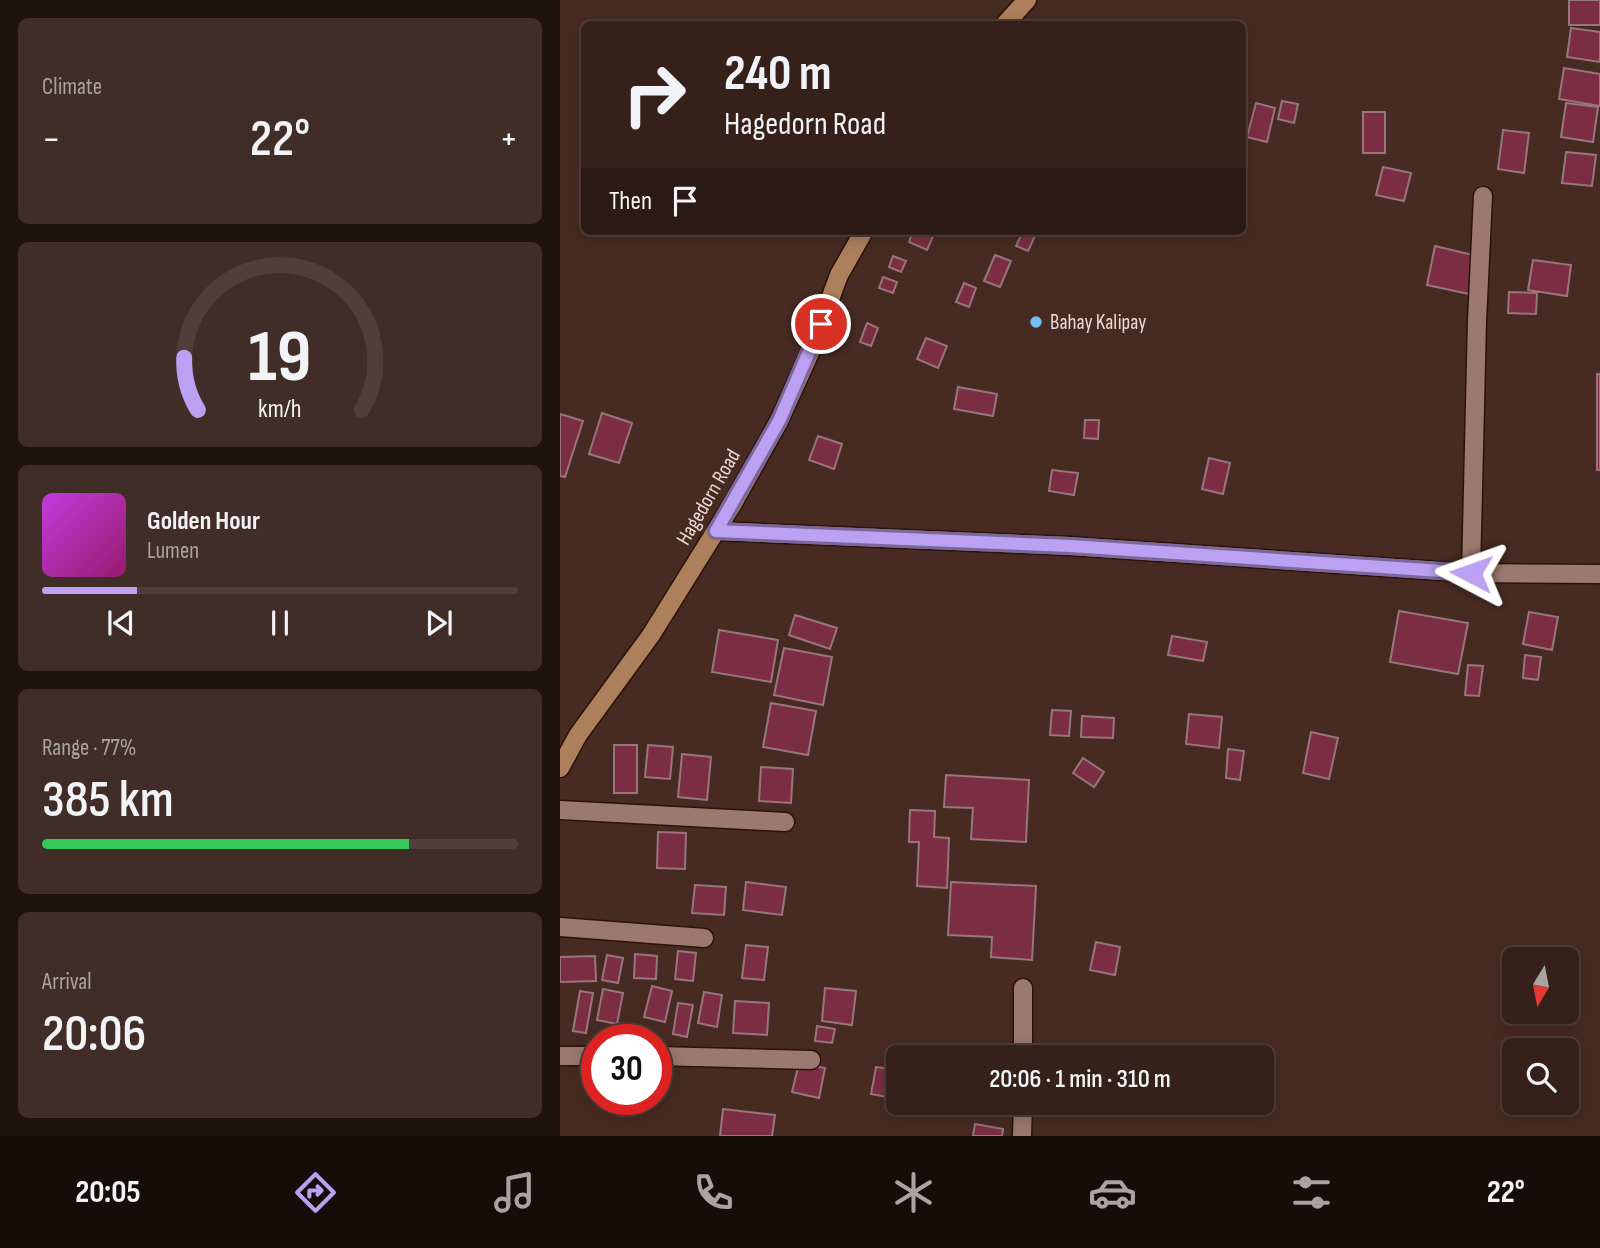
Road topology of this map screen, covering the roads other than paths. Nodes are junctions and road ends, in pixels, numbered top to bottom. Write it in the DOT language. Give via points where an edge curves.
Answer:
graph roads {
  1 [pos="1027,0"];
  2 [pos="1008,21"];
  3 [pos="1483,196"];
  4 [pos="862,235"];
  5 [pos="716,531"];
  6 [pos="1471,573"];
  7 [pos="1600,574"];
  8 [pos="560,768"];
  9 [pos="560,810"];
  10 [pos="785,822"];
  11 [pos="560,927"];
  12 [pos="704,939"];
  13 [pos="1023,988"];
  14 [pos="1023,1045"];
  15 [pos="560,1056"];
  16 [pos="581,1056"];
  17 [pos="672,1056"];
  18 [pos="811,1060"];
  19 [pos="1023,1115"];
  20 [pos="1022,1136"];
  1 -- 2 [label="street"];
  3 -- 6 [label="street"];
  4 -- 5 [label="street, Hagedorn Road" via="839,275 779,421"];
  5 -- 6 [label="street" via="1070,546"];
  5 -- 8 [label="street, Hagedorn Road"];
  6 -- 7 [label="street"];
  9 -- 10 [label="street"];
  11 -- 12 [label="street"];
  13 -- 14 [label="street"];
  15 -- 16 [label="street"];
  17 -- 18 [label="street"];
  19 -- 20 [label="street"];
}
